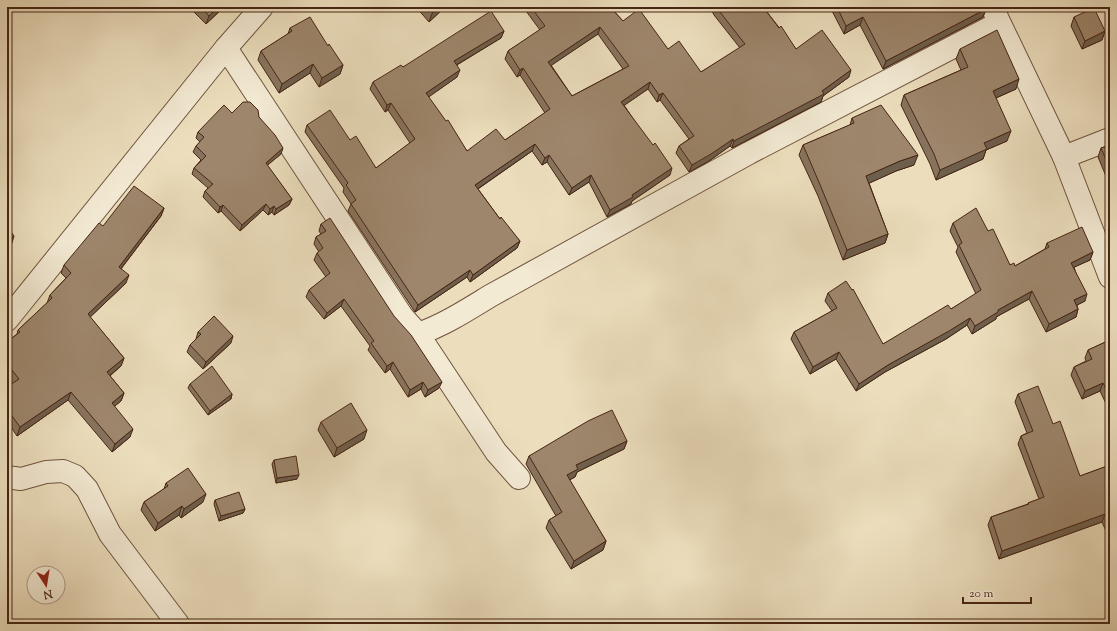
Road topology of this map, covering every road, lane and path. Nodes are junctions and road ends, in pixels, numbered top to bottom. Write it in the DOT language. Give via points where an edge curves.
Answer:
graph roads {
  1 [pos="262,7"];
  2 [pos="996,15"];
  3 [pos="226,48"];
  4 [pos="1110,139"];
  5 [pos="1064,157"];
  6 [pos="1110,277"];
  7 [pos="7,320"];
  8 [pos="418,334"];
  9 [pos="7,477"];
  10 [pos="519,478"];
  11 [pos="178,624"];
  1 -- 3 [label="street"];
  2 -- 5 [label="street"];
  2 -- 8 [label="street" via="490,296 450,321"];
  3 -- 7 [label="street"];
  3 -- 8 [label="street" via="402,316"];
  4 -- 5 [label="street"];
  5 -- 6 [label="street"];
  8 -- 10 [label="street" via="496,452"];
  9 -- 11 [label="street" via="21,479 46,472 63,471 75,476 87,489 110,534"];
}
